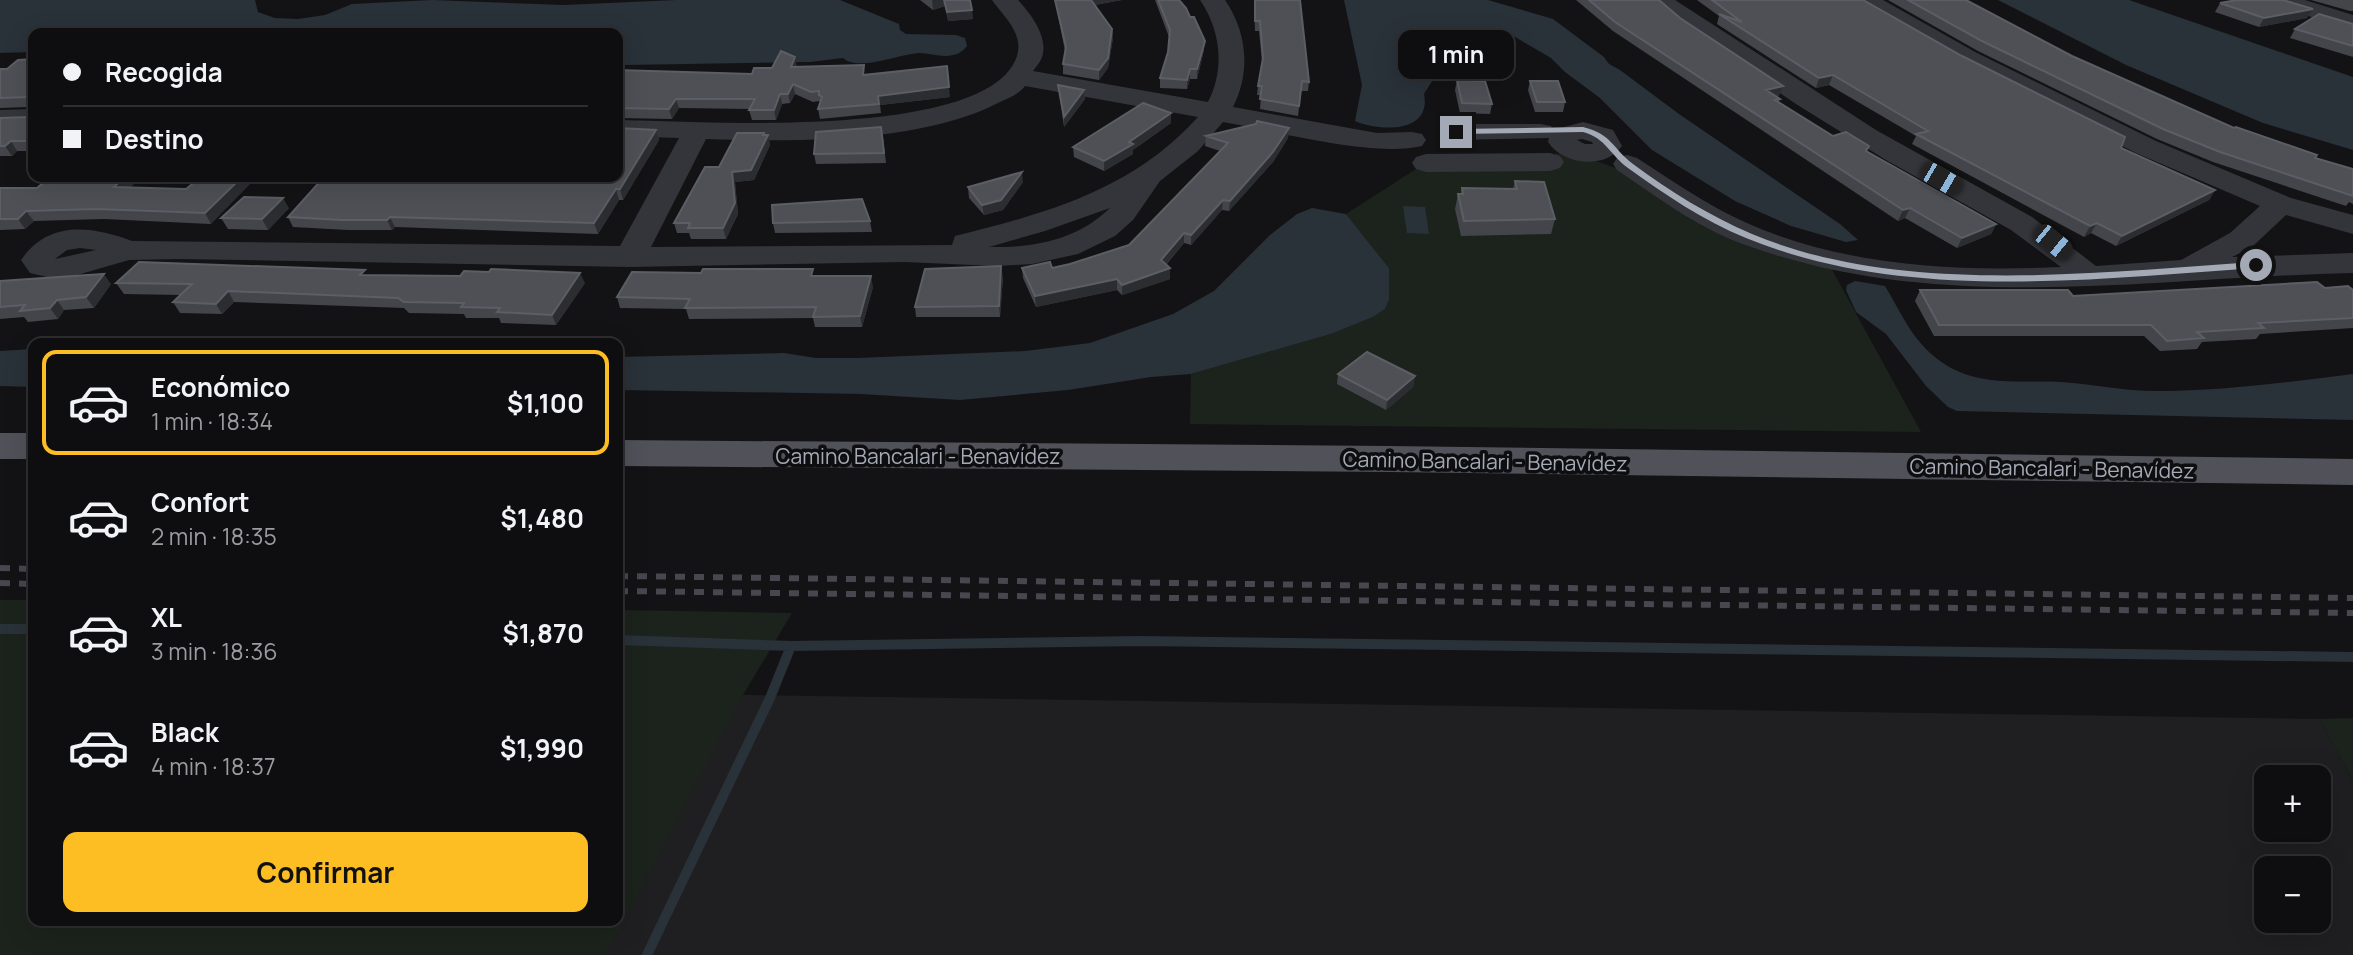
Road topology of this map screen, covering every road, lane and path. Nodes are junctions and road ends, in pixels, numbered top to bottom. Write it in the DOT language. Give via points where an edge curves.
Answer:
graph roads {
  1 [pos="1004,0"];
  2 [pos="1659,0"];
  3 [pos="1865,0"];
  4 [pos="2281,0"];
  5 [pos="1215,1"];
  6 [pos="2353,23"];
  7 [pos="1021,77"];
  8 [pos="1216,112"];
  9 [pos="28,117"];
  10 [pos="0,118"];
  11 [pos="623,128"];
  12 [pos="697,130"];
  13 [pos="2280,204"];
  14 [pos="2353,225"];
  15 [pos="2241,240"];
  16 [pos="128,251"];
  17 [pos="631,257"];
  18 [pos="2353,263"];
  19 [pos="2281,264"];
  20 [pos="2184,270"];
  21 [pos="2089,276"];
  22 [pos="0,446"];
  23 [pos="28,446"];
  24 [pos="623,453"];
  25 [pos="2353,472"];
  1 -- 7 [label="street" via="1028,36 1029,57"];
  2 -- 21 [label="street" via="1820,108 2053,242"];
  3 -- 13 [label="street" via="1968,58 2146,147"];
  4 -- 6 [label="street"];
  5 -- 8 [label="street" via="1233,62 1225,98"];
  7 -- 8 [label="street"];
  7 -- 12 [label="street" via="981,102 914,123"];
  8 -- 17 [label="street" via="1197,138 1145,181 1114,224 1068,247 1011,257 923,253"];
  8 -- 21 [label="street" via="1432,151 1571,143 1628,164 1710,218 1749,236 1826,260 1903,274"];
  9 -- 10 [label="street"];
  11 -- 12 [label="street"];
  12 -- 17 [label="street"];
  13 -- 14 [label="street"];
  13 -- 15 [label="street"];
  15 -- 19 [label="street"];
  15 -- 20 [label="street"];
  16 -- 17 [label="street"];
  18 -- 19 [label="street"];
  19 -- 20 [label="street"];
  20 -- 21 [label="street"];
  22 -- 23 [label="main road"];
  24 -- 25 [label="main road, Camino Bancalari - Benavídez"];
}
